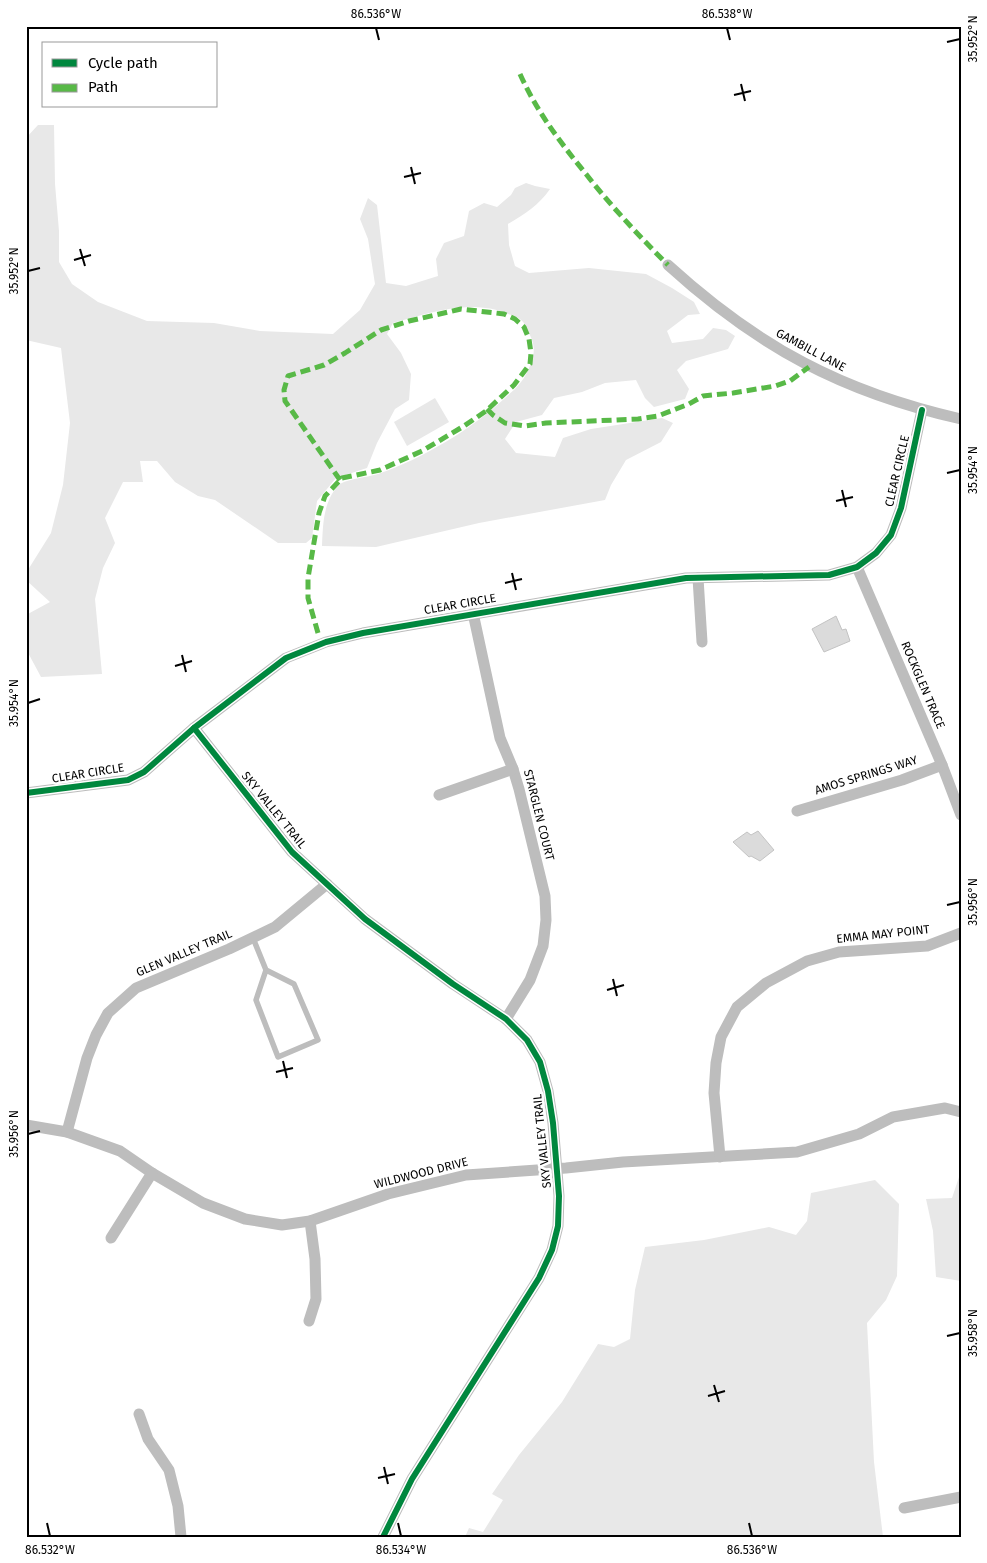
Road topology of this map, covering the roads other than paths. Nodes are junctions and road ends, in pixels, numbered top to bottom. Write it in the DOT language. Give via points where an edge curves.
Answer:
graph roads {
  1 [pos="668,265"];
  2 [pos="922,410"];
  3 [pos="961,419"];
  4 [pos="857,567"];
  5 [pos="698,578"];
  6 [pos="473,614"];
  7 [pos="702,642"];
  8 [pos="194,728"];
  9 [pos="942,765"];
  10 [pos="513,769"];
  11 [pos="26,793"];
  12 [pos="438,795"];
  13 [pos="798,811"];
  14 [pos="961,816"];
  15 [pos="327,884"];
  16 [pos="961,933"];
  17 [pos="253,938"];
  18 [pos="266,970"];
  19 [pos="506,1019"];
  20 [pos="961,1112"];
  21 [pos="26,1125"];
  22 [pos="67,1132"];
  23 [pos="720,1157"];
  24 [pos="557,1169"];
  25 [pos="152,1173"];
  26 [pos="310,1221"];
  27 [pos="111,1238"];
  28 [pos="309,1321"];
  29 [pos="139,1414"];
  30 [pos="961,1497"];
  31 [pos="904,1508"];
  32 [pos="181,1537"];
  33 [pos="383,1537"];
  1 -- 2 [label="street, GAMBILL LANE" via="699,293 770,345 852,387"];
  2 -- 3 [label="street, GAMBILL LANE"];
  2 -- 4 [label="street, CLEAR CIRCLE" via="901,508 893,528 876,553"];
  4 -- 5 [label="street, CLEAR CIRCLE" via="829,575"];
  4 -- 9 [label="street, ROCKGLEN TRACE"];
  5 -- 6 [label="street, CLEAR CIRCLE"];
  5 -- 7 [label="street"];
  6 -- 8 [label="street, CLEAR CIRCLE" via="358,634 292,655"];
  6 -- 10 [label="street, STARGLEN COURT" via="500,738"];
  8 -- 11 [label="street, CLEAR CIRCLE" via="144,772 128,780"];
  8 -- 15 [label="street, SKY VALLEY TRAIL" via="292,852"];
  9 -- 13 [label="street, AMOS SPRINGS WAY"];
  9 -- 14 [label="street, ROCKGLEN TRACE"];
  10 -- 12 [label="street"];
  10 -- 19 [label="street, STARGLEN COURT" via="545,896 546,920 543,946 530,980"];
  15 -- 17 [label="street, GLEN VALLEY TRAIL" via="275,927"];
  15 -- 19 [label="street, SKY VALLEY TRAIL" via="365,919"];
  16 -- 23 [label="street, EMMA MAY POINT" via="927,946 839,952 807,961 768,982 737,1007 721,1038 716,1063 714,1093"];
  17 -- 18 [label="lane"];
  17 -- 22 [label="street, GLEN VALLEY TRAIL" via="136,988 108,1013 87,1058"];
  18 -- 18 [label="lane" via="294,984 318,1040 278,1057 256,1000"];
  19 -- 24 [label="street, SKY VALLEY TRAIL" via="527,1040 540,1062 551,1107"];
  20 -- 23 [label="street, WILDWOOD DRIVE" via="945,1108 893,1117 859,1134 797,1152"];
  21 -- 22 [label="street, WILDWOOD DRIVE"];
  22 -- 25 [label="street, WILDWOOD DRIVE" via="120,1151"];
  23 -- 24 [label="street, WILDWOOD DRIVE"];
  24 -- 26 [label="street, WILDWOOD DRIVE" via="466,1175 388,1194"];
  24 -- 33 [label="street, SKY VALLEY TRAIL" via="558,1226 552,1250 539,1278 412,1479"];
  25 -- 26 [label="street, WILDWOOD DRIVE" via="203,1203 245,1219 282,1225"];
  25 -- 27 [label="street"];
  26 -- 28 [label="street" via="316,1299"];
  29 -- 32 [label="street" via="148,1439 169,1470 178,1506"];
  30 -- 31 [label="street"];
}
